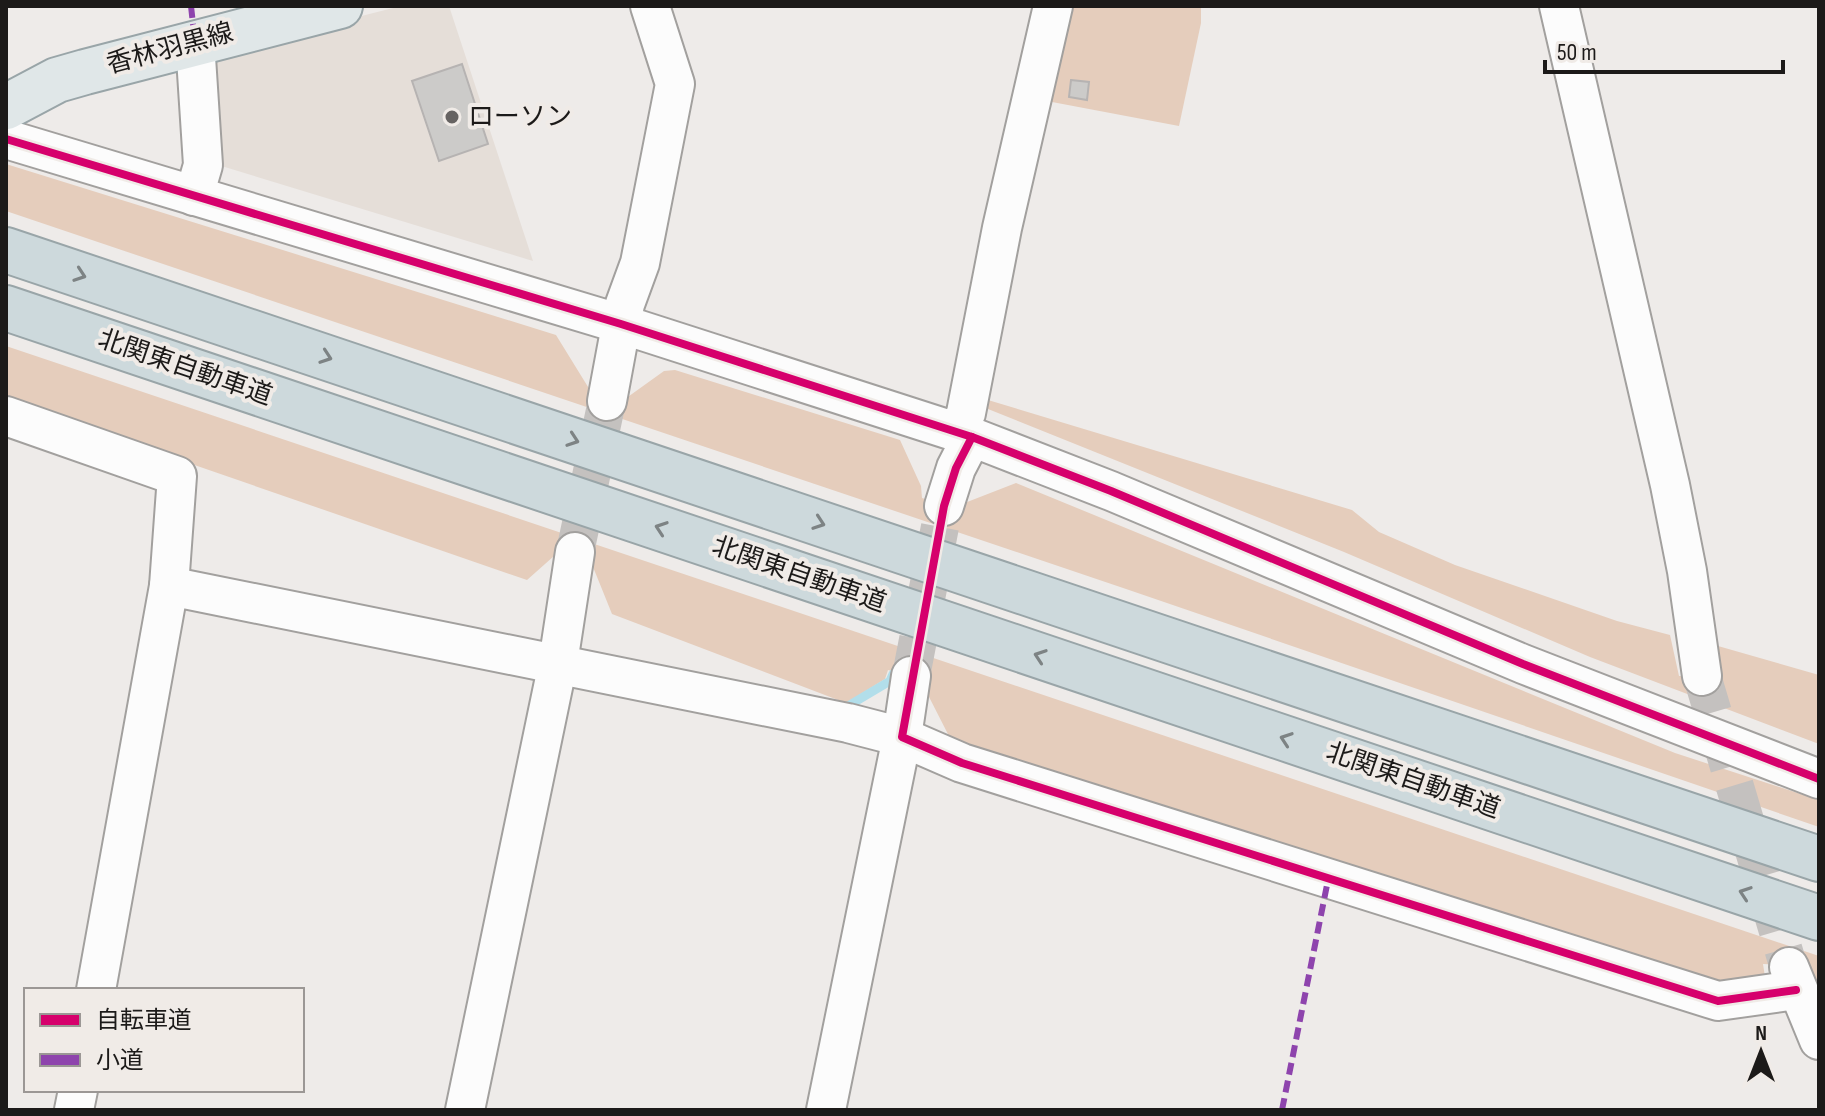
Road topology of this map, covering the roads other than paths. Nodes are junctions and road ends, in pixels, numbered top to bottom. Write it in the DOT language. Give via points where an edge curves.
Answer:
graph roads {
  1 [pos="340,6"];
  2 [pos="650,6"];
  3 [pos="1053,6"];
  4 [pos="1559,6"];
  5 [pos="195,42"];
  6 [pos="6,107"];
  7 [pos="6,139"];
  8 [pos="194,196"];
  9 [pos="6,250"];
  10 [pos="6,308"];
  11 [pos="621,324"];
  12 [pos="607,401"];
  13 [pos="6,416"];
  14 [pos="965,434"];
  15 [pos="944,506"];
  16 [pos="575,552"];
  17 [pos="169,586"];
  18 [pos="558,663"];
  19 [pos="911,676"];
  20 [pos="1702,676"];
  21 [pos="902,737"];
  22 [pos="1819,779"];
  23 [pos="1819,859"];
  24 [pos="1819,918"];
  25 [pos="96,988"];
  26 [pos="1819,1040"];
  27 [pos="465,1110"];
  28 [pos="826,1110"];
  1 -- 5 [label="main road, 香林羽黒線"];
  2 -- 11 [label="street" via="675,84 640,263"];
  3 -- 14 [label="street" via="1002,228"];
  4 -- 20 [label="street" via="1670,485"];
  5 -- 6 [label="main road, 香林羽黒線" via="57,80"];
  5 -- 8 [label="street" via="203,165"];
  7 -- 8 [label="street"];
  8 -- 11 [label="street"];
  9 -- 23 [label="highway, 北関東自動車道, one-way"];
  24 -- 10 [label="highway, 北関東自動車道, one-way"];
  11 -- 12 [label="street"];
  11 -- 14 [label="street"];
  13 -- 17 [label="street" via="177,476"];
  14 -- 15 [label="street"];
  14 -- 22 [label="street" via="1523,664"];
  16 -- 18 [label="street"];
  17 -- 18 [label="street"];
  17 -- 25 [label="street"];
  18 -- 21 [label="street"];
  18 -- 27 [label="street"];
  19 -- 21 [label="street"];
  21 -- 26 [label="street" via="962,763 1718,1001 1792,977"];
  21 -- 28 [label="street"];
}
